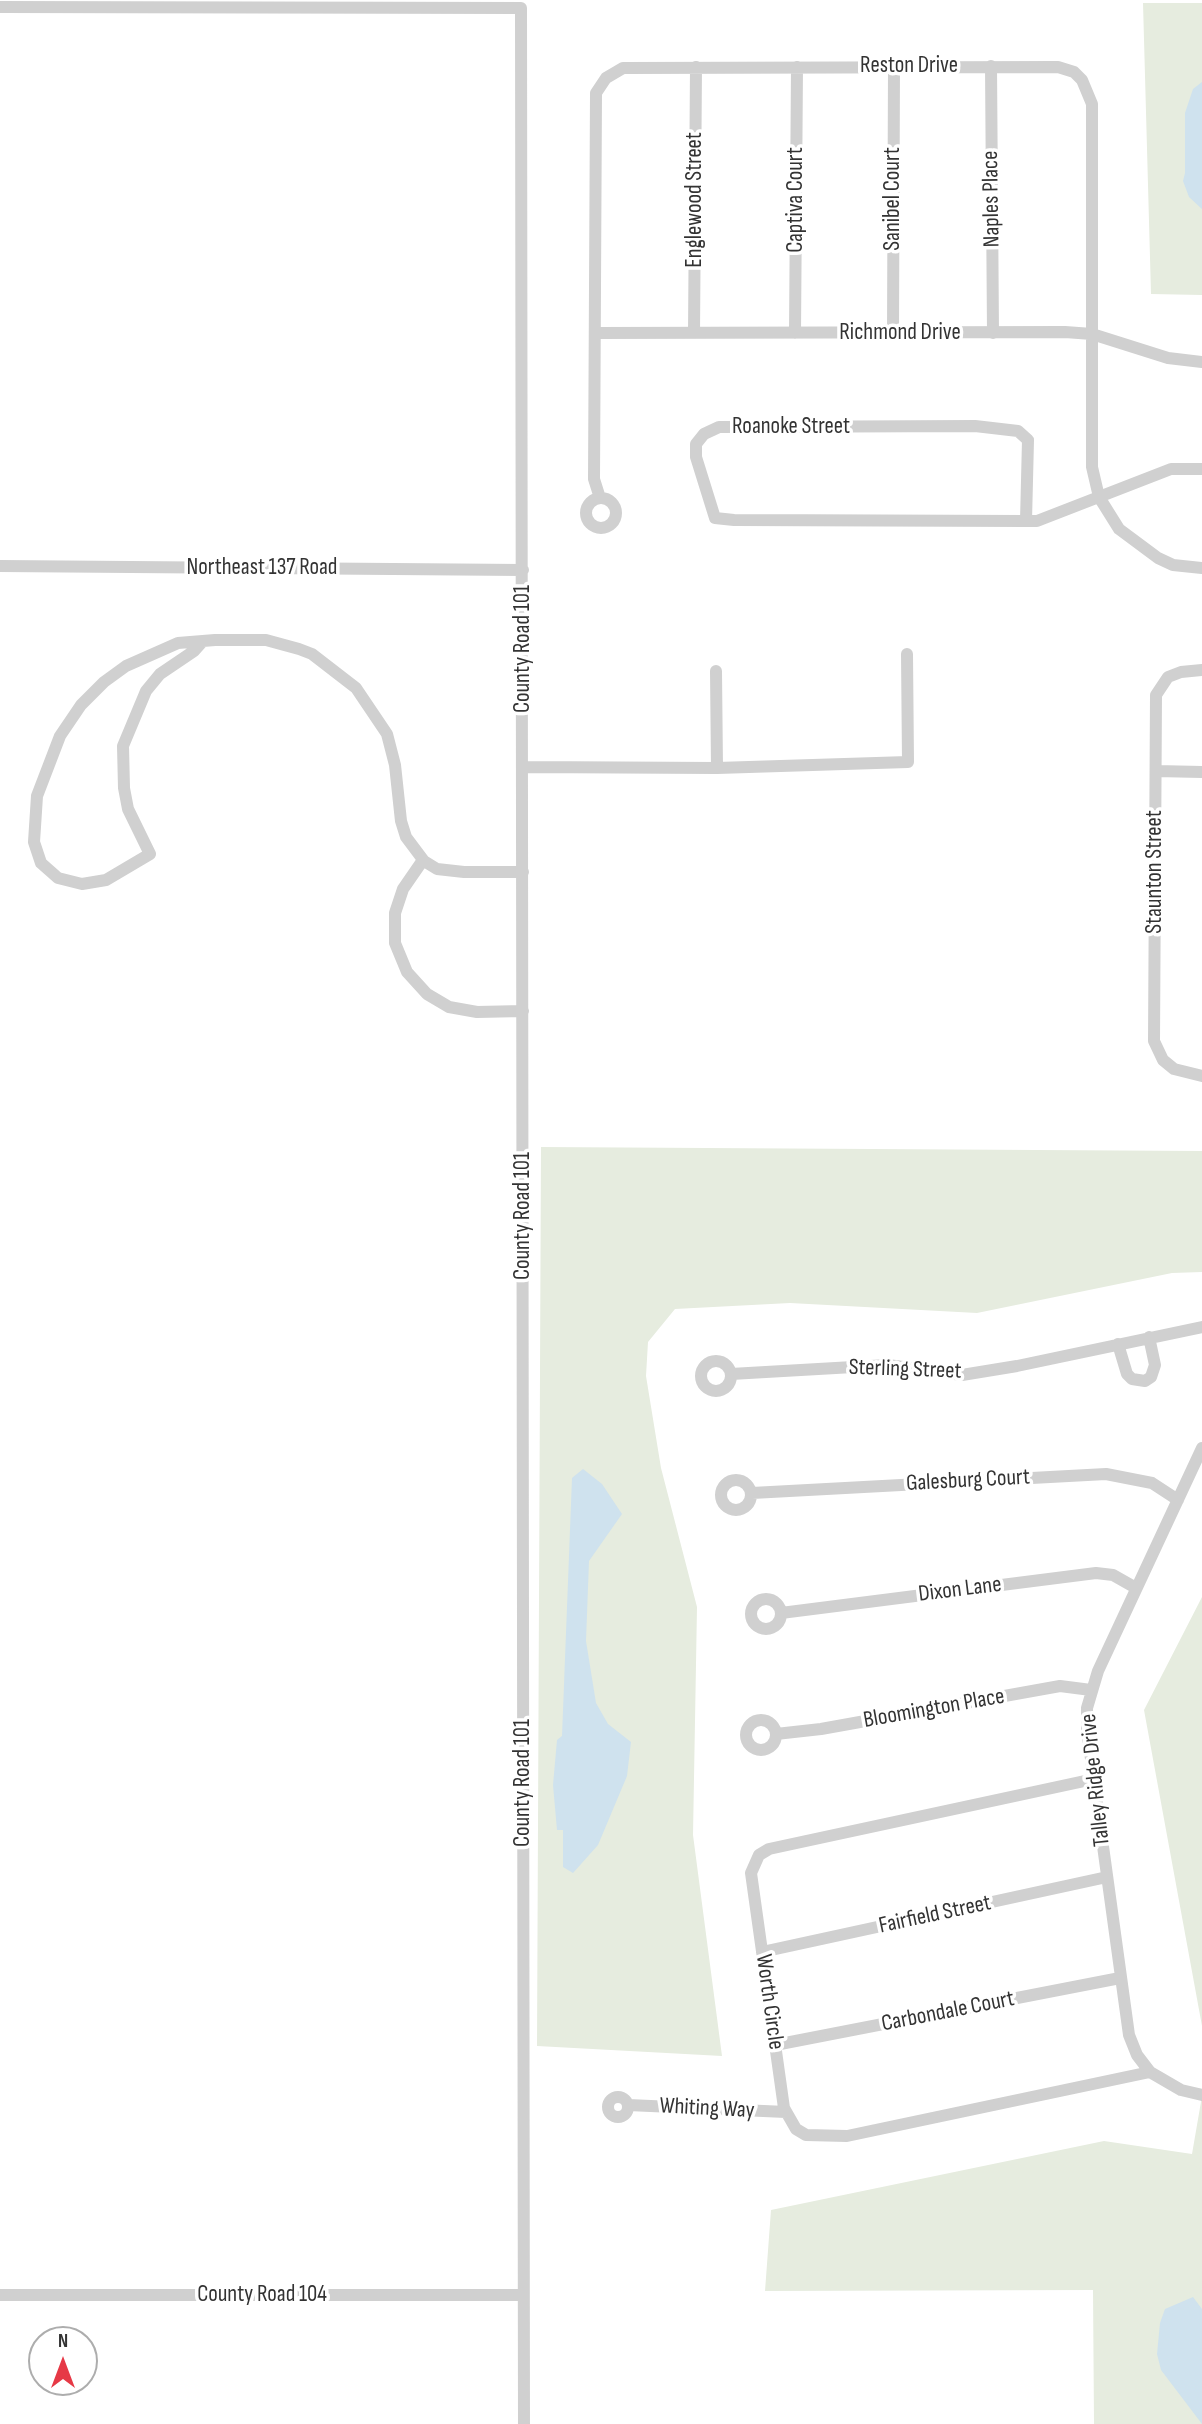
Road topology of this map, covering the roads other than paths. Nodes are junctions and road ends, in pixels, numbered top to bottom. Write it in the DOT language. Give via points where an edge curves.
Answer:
graph roads {
  1 [pos="0,7"];
  2 [pos="894,66"];
  3 [pos="991,66"];
  4 [pos="696,67"];
  5 [pos="797,67"];
  6 [pos="595,333"];
  7 [pos="694,333"];
  8 [pos="795,333"];
  9 [pos="893,333"];
  10 [pos="993,333"];
  11 [pos="1092,334"];
  12 [pos="1202,362"];
  13 [pos="1202,469"];
  14 [pos="1098,497"];
  15 [pos="600,498"];
  16 [pos="1026,521"];
  17 [pos="0,566"];
  18 [pos="1202,568"];
  19 [pos="523,570"];
  20 [pos="202,642"];
  21 [pos="906,654"];
  22 [pos="1202,670"];
  23 [pos="716,671"];
  24 [pos="523,767"];
  25 [pos="717,768"];
  26 [pos="1156,771"];
  27 [pos="1202,772"];
  28 [pos="423,860"];
  29 [pos="523,872"];
  30 [pos="523,1011"];
  31 [pos="1202,1076"];
  32 [pos="1202,1327"];
  33 [pos="1149,1337"];
  34 [pos="1118,1344"];
  35 [pos="731,1374"];
  36 [pos="1202,1448"];
  37 [pos="751,1493"];
  38 [pos="1178,1500"];
  39 [pos="1136,1588"];
  40 [pos="781,1613"];
  41 [pos="1091,1690"];
  42 [pos="776,1734"];
  43 [pos="1094,1779"];
  44 [pos="1107,1877"];
  45 [pos="762,1952"];
  46 [pos="1120,1978"];
  47 [pos="775,2045"];
  48 [pos="1150,2072"];
  49 [pos="1202,2095"];
  50 [pos="628,2105"];
  51 [pos="786,2112"];
  52 [pos="0,2295"];
  53 [pos="523,2295"];
  54 [pos="524,2424"];
  1 -- 19 [label="street, County Road 101" via="522,8"];
  2 -- 3 [label="street, Reston Drive"];
  2 -- 5 [label="street, Reston Drive"];
  2 -- 9 [label="street, Sanibel Court"];
  3 -- 10 [label="street, Naples Place"];
  3 -- 11 [label="street, Reston Drive" via="1058,67 1074,72 1087,88 1092,104"];
  4 -- 5 [label="street, Reston Drive"];
  4 -- 6 [label="street, Reston Drive" via="623,68 606,78 596,93"];
  4 -- 7 [label="street, Englewood Street"];
  5 -- 8 [label="street, Captiva Court"];
  6 -- 7 [label="street, Richmond Drive"];
  6 -- 15 [label="street, Reston Drive" via="594,479"];
  7 -- 8 [label="street, Richmond Drive"];
  8 -- 9 [label="street, Richmond Drive"];
  9 -- 10 [label="street, Richmond Drive"];
  10 -- 11 [label="street, Richmond Drive"];
  11 -- 12 [label="street, Richmond Drive" via="1168,358"];
  11 -- 14 [label="street, Reston Drive" via="1092,467"];
  13 -- 14 [label="street, Roanoke Street" via="1171,469"];
  14 -- 16 [label="street, Roanoke Street" via="1049,519"];
  14 -- 18 [label="street, Reston Drive" via="1119,529 1158,558 1173,565"];
  16 -- 16 [label="street, Roanoke Street" via="1028,440 1018,431 975,426 719,427 696,444 715,518"];
  17 -- 19 [label="street, Northeast 137 Road"];
  19 -- 24 [label="street, County Road 101"];
  20 -- 20 [label="street" via="160,674 146,691 124,746 128,809 150,854 106,880 82,884 58,878 41,863 34,842 37,796 60,736 81,705 126,666 178,643"];
  20 -- 28 [label="street" via="266,640 299,649 356,688 387,734 401,821 406,837"];
  21 -- 25 [label="street" via="908,761"];
  22 -- 26 [label="street, Staunton Street" via="1181,672 1161,684 1156,695"];
  23 -- 25 [label="street"];
  24 -- 25 [label="street"];
  24 -- 29 [label="street, County Road 101"];
  26 -- 27 [label="street"];
  26 -- 31 [label="street, Staunton Street" via="1154,1041 1163,1060 1174,1069"];
  28 -- 29 [label="street" via="437,869"];
  28 -- 30 [label="street" via="403,889 395,913 395,943 407,972 427,994 449,1007"];
  29 -- 30 [label="street, County Road 101"];
  30 -- 53 [label="street, County Road 101"];
  32 -- 33 [label="street, Sterling Street"];
  33 -- 34 [label="street, Sterling Street"];
  33 -- 34 [label="street" via="1155,1365 1145,1381 1127,1374"];
  34 -- 35 [label="street, Sterling Street" via="962,1375 888,1365"];
  36 -- 38 [label="street, Talley Ridge Drive"];
  37 -- 38 [label="street, Galesburg Court" via="1105,1474 1152,1483"];
  38 -- 39 [label="street, Talley Ridge Drive"];
  39 -- 40 [label="street, Dixon Lane" via="1113,1575 1096,1573"];
  39 -- 41 [label="street, Talley Ridge Drive"];
  41 -- 42 [label="street, Bloomington Place" via="1060,1686"];
  41 -- 43 [label="street, Talley Ridge Drive" via="1087,1730"];
  43 -- 44 [label="street, Talley Ridge Drive"];
  43 -- 45 [label="street, Worth Circle" via="769,1849 754,1862 751,1873"];
  44 -- 45 [label="street, Fairfield Street"];
  44 -- 46 [label="street, Talley Ridge Drive"];
  45 -- 47 [label="street, Worth Circle"];
  46 -- 47 [label="street, Carbondale Court"];
  46 -- 48 [label="street, Talley Ridge Drive" via="1129,2035"];
  47 -- 51 [label="street, Worth Circle"];
  48 -- 49 [label="street, Talley Ridge Drive" via="1181,2090"];
  48 -- 51 [label="street" via="847,2136 806,2135 796,2129"];
  50 -- 51 [label="street, Whiting Way"];
  52 -- 53 [label="street, County Road 104"];
  53 -- 54 [label="street, County Road 101"];
}
